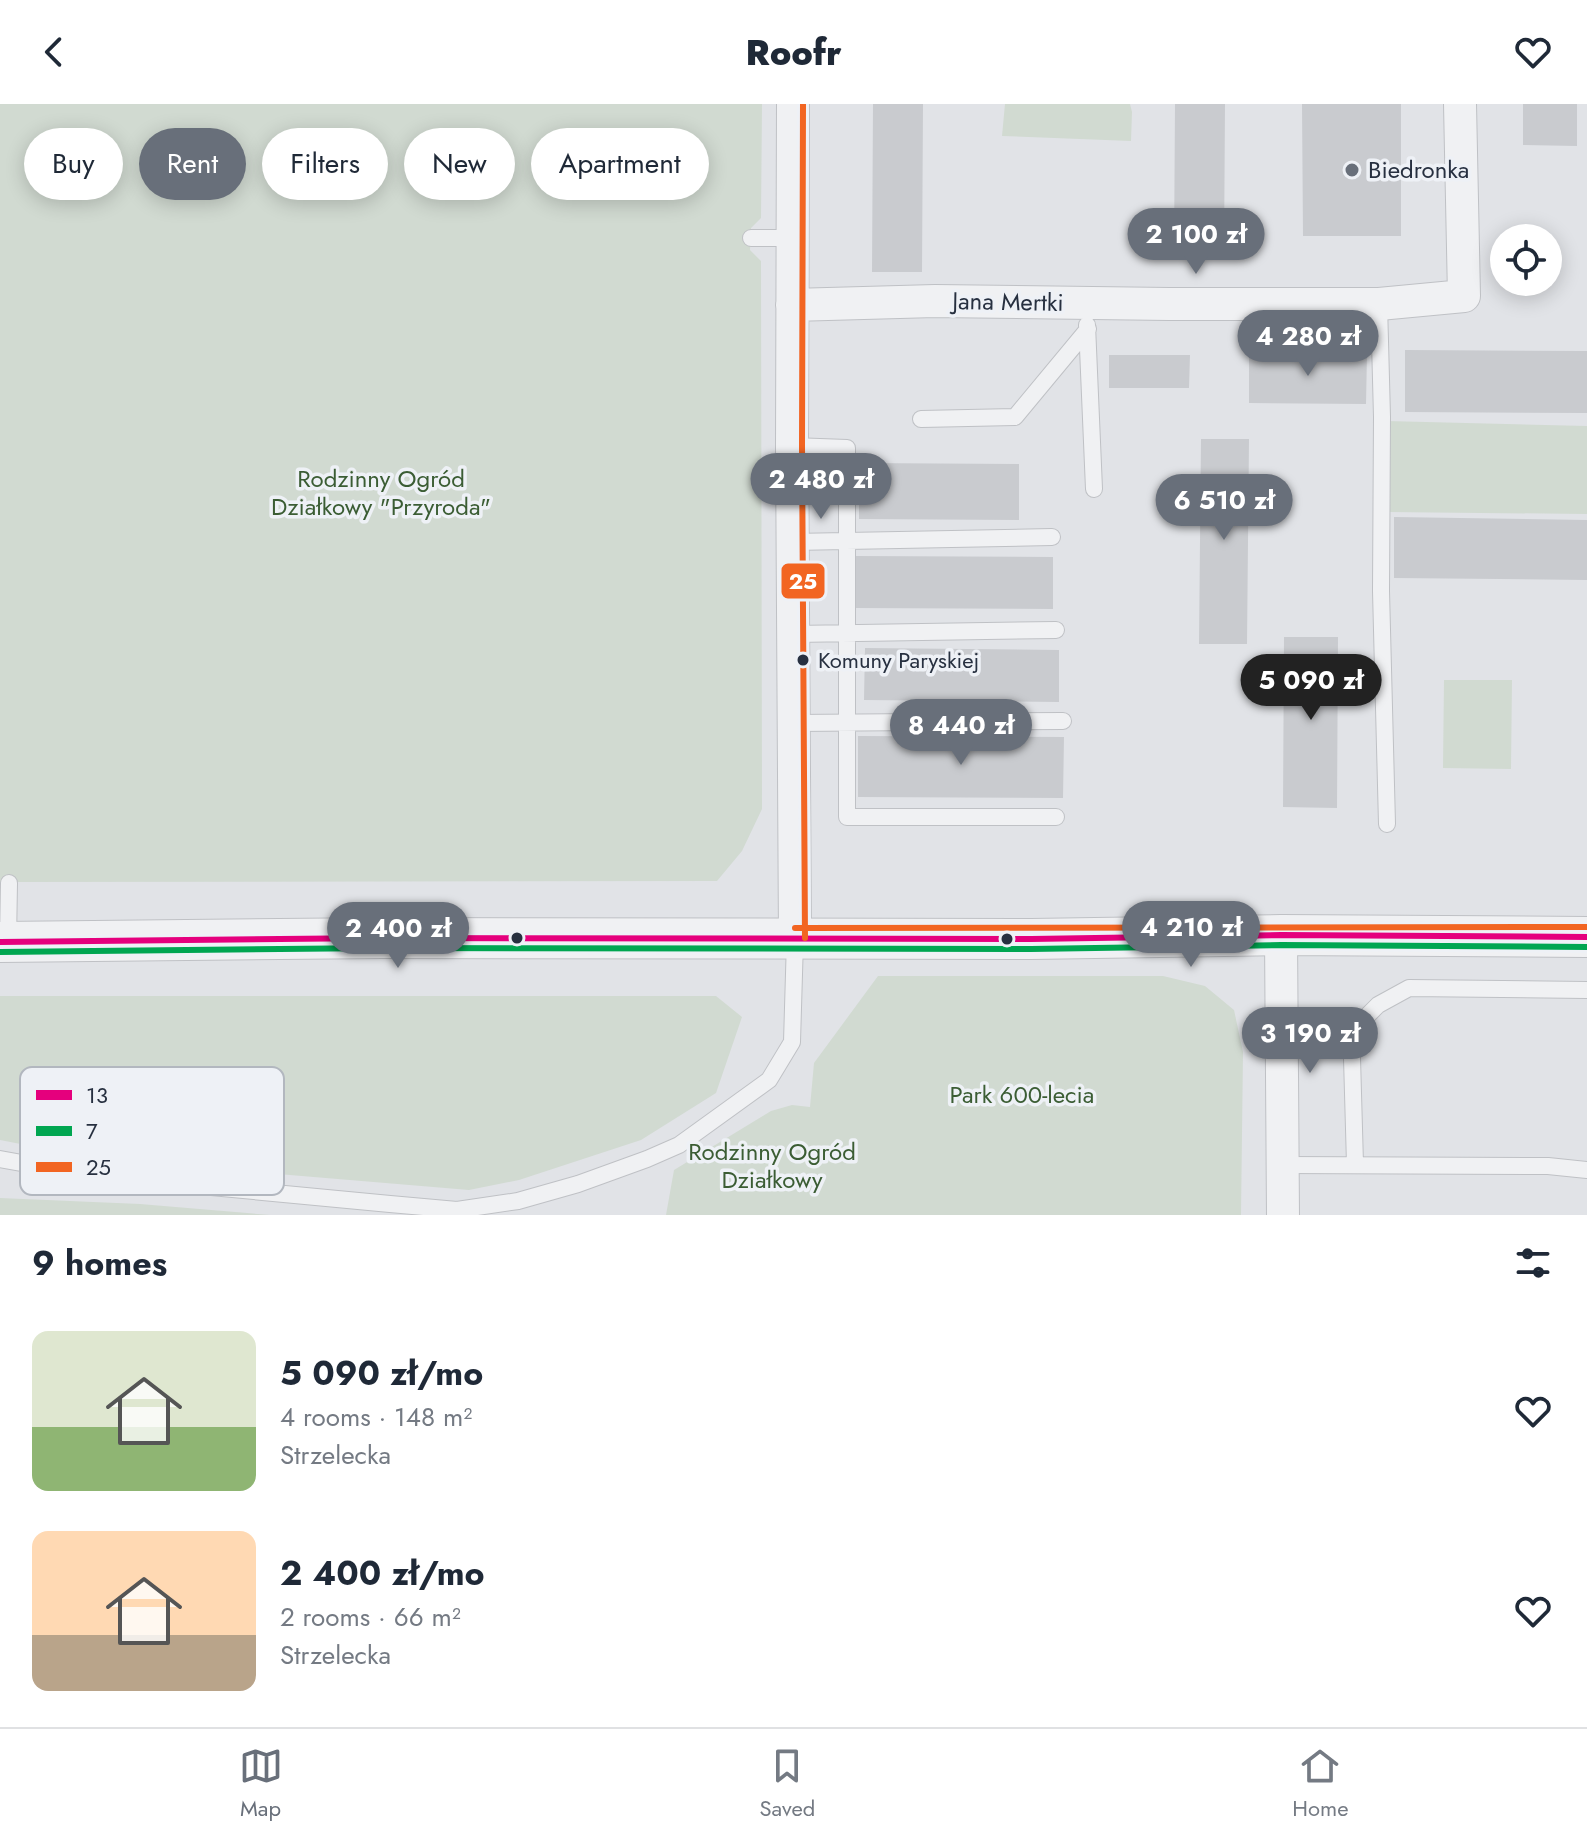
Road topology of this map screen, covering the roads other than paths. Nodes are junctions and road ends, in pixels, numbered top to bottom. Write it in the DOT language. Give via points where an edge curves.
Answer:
graph roads {
  1 [pos="793,104"];
  2 [pos="1460,104"];
  3 [pos="751,238"];
  4 [pos="792,238"];
  5 [pos="1379,304"];
  6 [pos="792,305"];
  7 [pos="1087,316"];
  8 [pos="921,419"];
  9 [pos="792,446"];
  10 [pos="1094,489"];
  11 [pos="1052,537"];
  12 [pos="847,541"];
  13 [pos="793,542"];
  14 [pos="1056,630"];
  15 [pos="794,634"];
  16 [pos="847,634"];
  17 [pos="1063,721"];
  18 [pos="847,722"];
  19 [pos="794,723"];
  20 [pos="1056,817"];
  21 [pos="1387,824"];
  22 [pos="9,883"];
  23 [pos="1281,935"];
  24 [pos="1587,937"];
  25 [pos="795,938"];
  26 [pos="4,942"];
  27 [pos="1587,990"];
  28 [pos="0,1159"];
  29 [pos="20,1163"];
  30 [pos="1355,1164"];
  31 [pos="1282,1165"];
  32 [pos="1587,1170"];
  33 [pos="284,1194"];
  34 [pos="1283,1215"];
  1 -- 4 [label="street"];
  2 -- 5 [label="street, Jana Mertki" via="1464,296"];
  3 -- 4 [label="lane"];
  4 -- 6 [label="street"];
  5 -- 7 [label="street, Jana Mertki"];
  5 -- 21 [label="lane"];
  6 -- 7 [label="street, Jana Mertki" via="935,301"];
  6 -- 9 [label="street"];
  7 -- 8 [label="lane" via="1015,417"];
  7 -- 10 [label="lane"];
  9 -- 12 [label="lane" via="847,448"];
  9 -- 13 [label="street"];
  11 -- 12 [label="lane"];
  12 -- 13 [label="lane"];
  12 -- 16 [label="lane"];
  13 -- 15 [label="street"];
  14 -- 16 [label="lane"];
  15 -- 16 [label="lane"];
  15 -- 19 [label="street"];
  16 -- 18 [label="lane"];
  17 -- 18 [label="lane"];
  18 -- 19 [label="lane"];
  18 -- 20 [label="lane" via="847,817"];
  19 -- 25 [label="street"];
  22 -- 26 [label="lane"];
  23 -- 24 [label="street"];
  23 -- 25 [label="street"];
  23 -- 31 [label="street"];
  25 -- 26 [label="street"];
  25 -- 33 [label="lane" via="792,1042 769,1080 679,1145 578,1184 518,1201 457,1210"];
  27 -- 30 [label="lane" via="1409,988 1378,1005 1354,1035"];
  28 -- 29 [label="lane"];
  30 -- 31 [label="lane"];
  30 -- 32 [label="lane"];
  31 -- 34 [label="street"];
}
